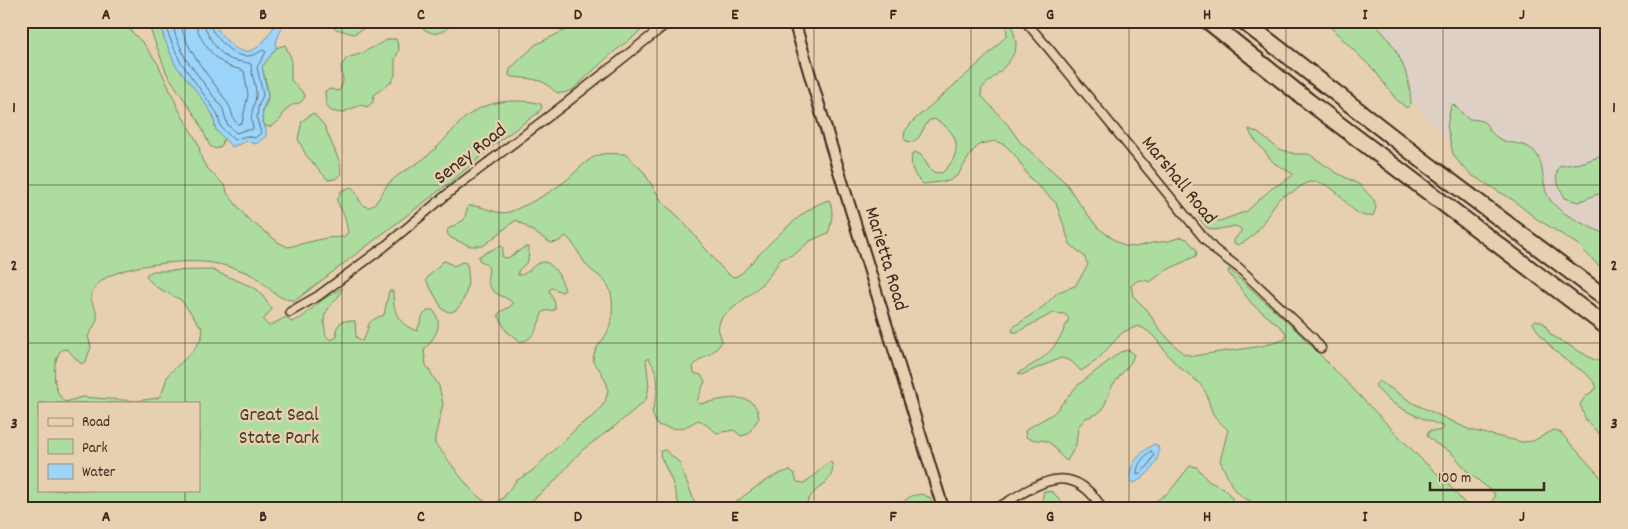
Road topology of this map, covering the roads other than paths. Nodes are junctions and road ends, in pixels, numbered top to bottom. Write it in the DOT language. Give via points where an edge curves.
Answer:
graph roads {
  1 [pos="670,21"];
  2 [pos="794,21"];
  3 [pos="1025,21"];
  4 [pos="1208,21"];
  5 [pos="1243,21"];
  6 [pos="1607,299"];
  7 [pos="290,312"];
  8 [pos="1607,327"];
  9 [pos="1321,348"];
  10 [pos="943,508"];
  11 [pos="997,508"];
  12 [pos="1102,508"];
  1 -- 7 [label="street, Seney Road" via="457,186 384,247 318,296"];
  2 -- 10 [label="street, Marietta Road"];
  3 -- 9 [label="street, Marshall Road" via="1215,250 1239,268"];
  4 -- 8 [label="highway"];
  5 -- 6 [label="highway"];
  11 -- 12 [label="street" via="1054,479 1077,481"];
}
